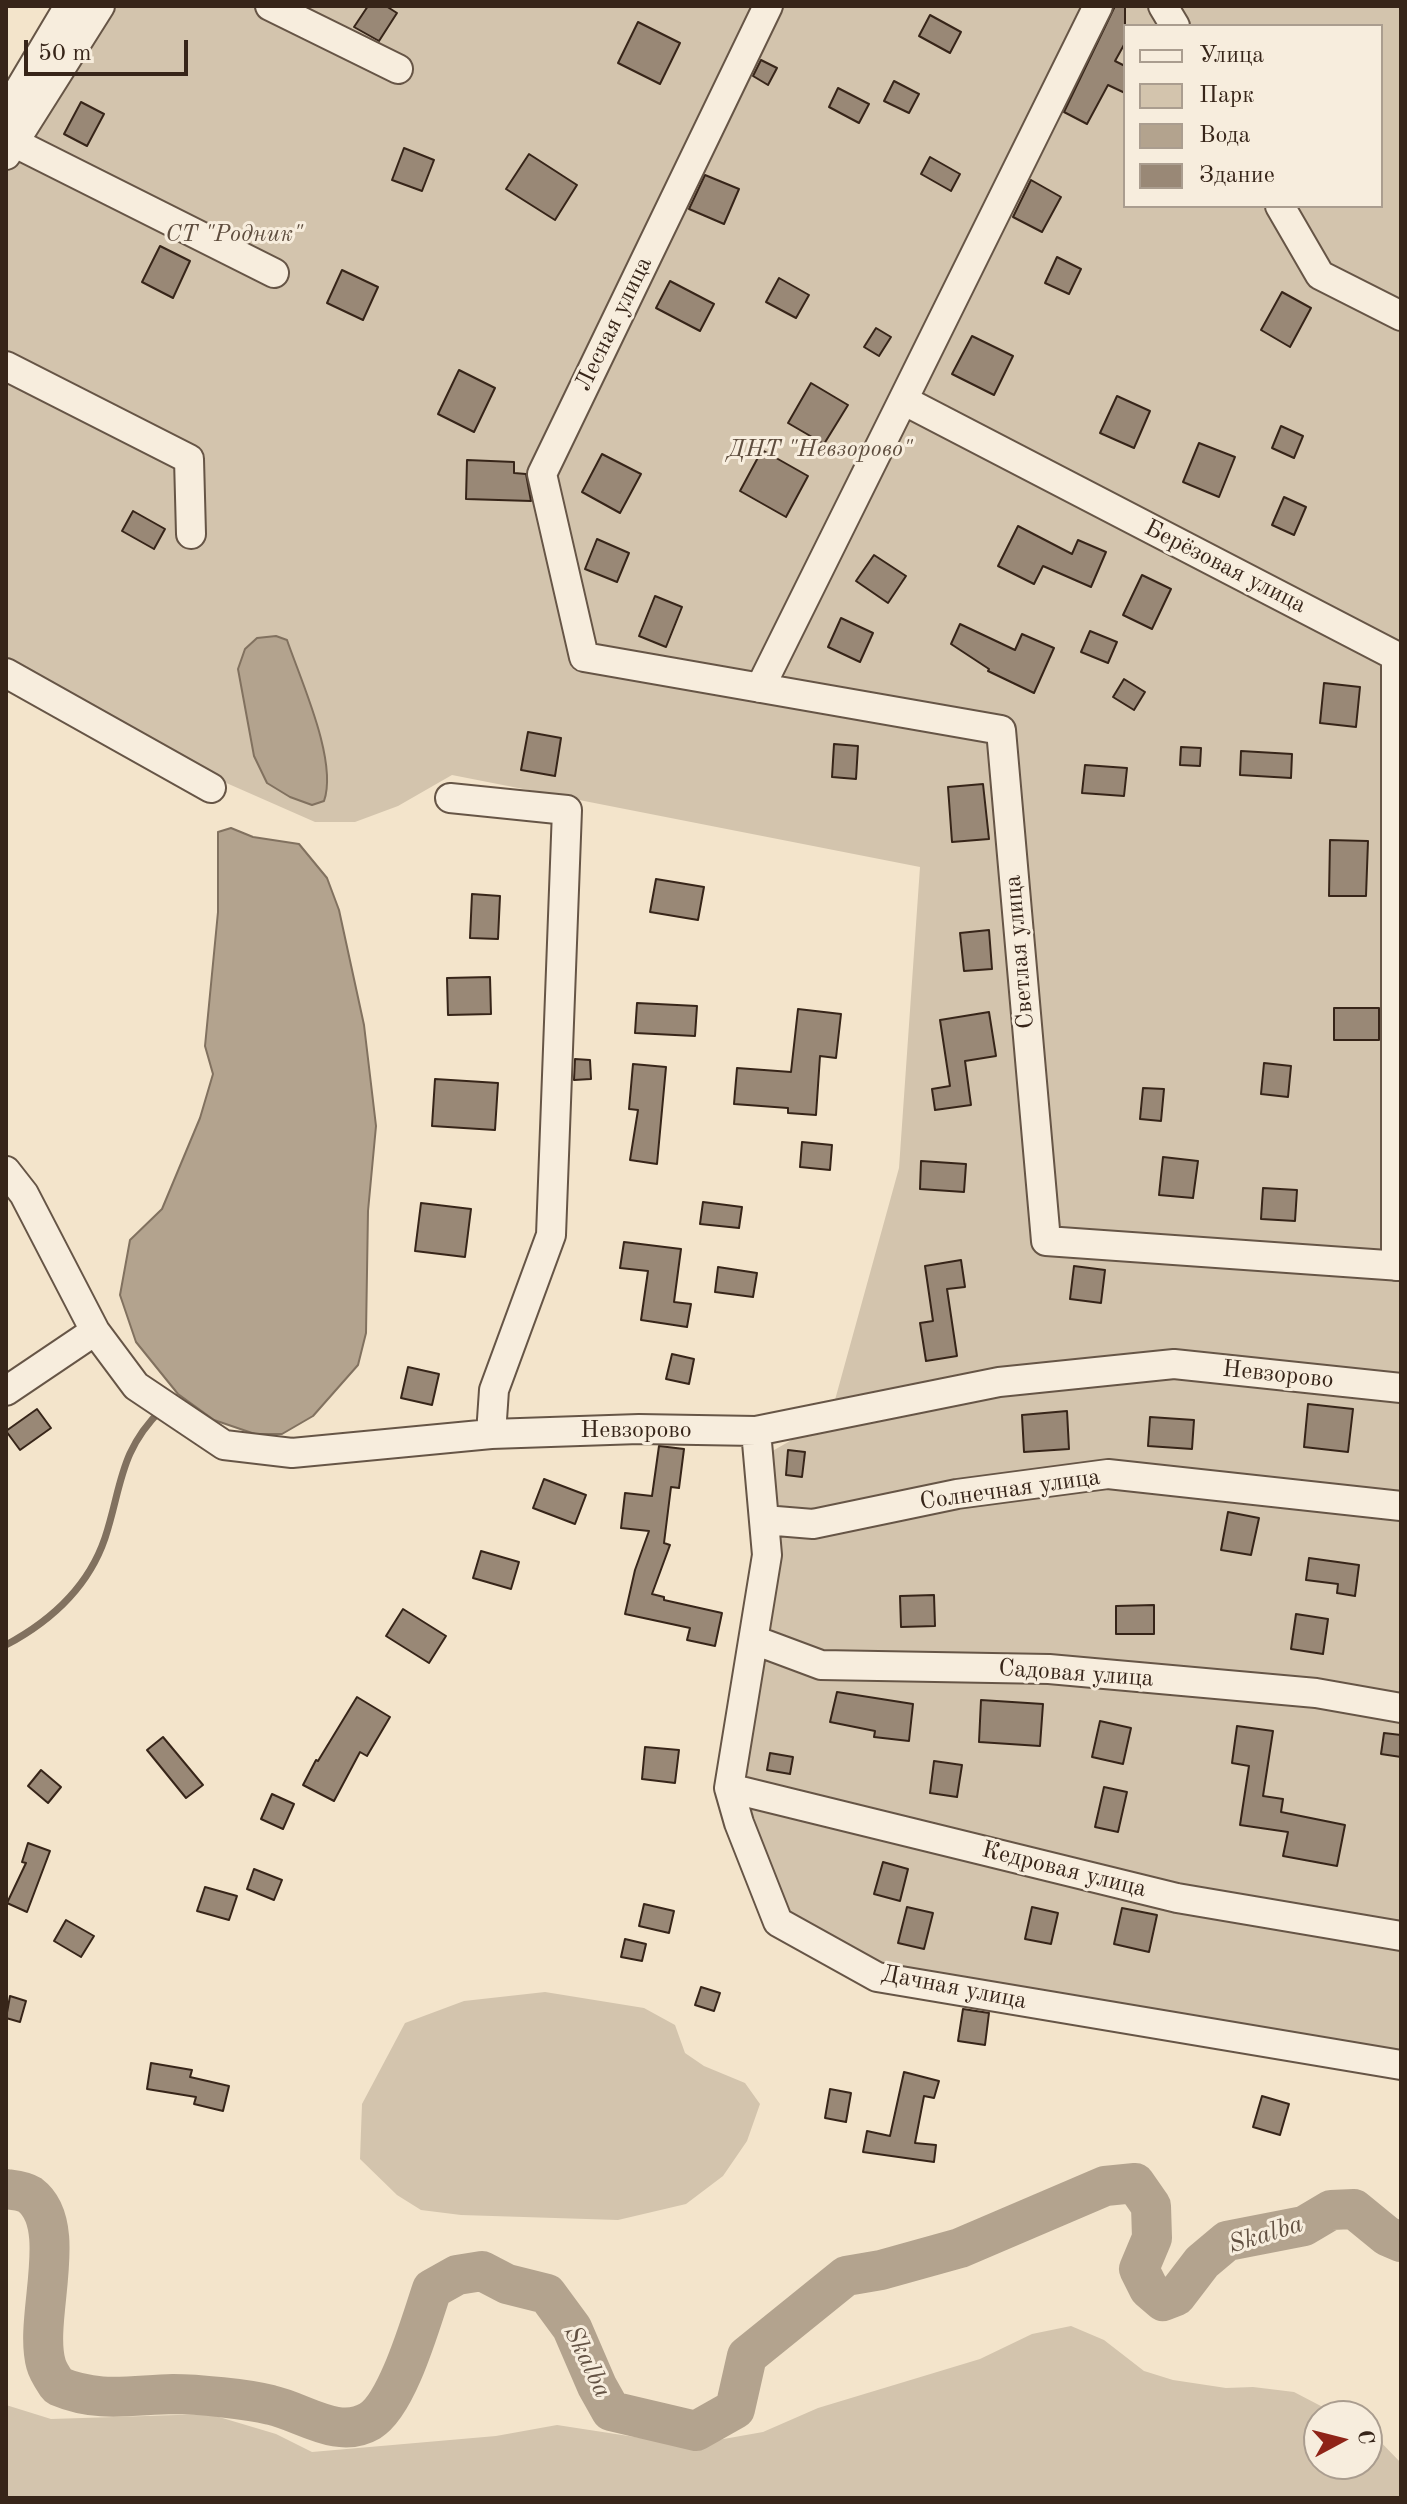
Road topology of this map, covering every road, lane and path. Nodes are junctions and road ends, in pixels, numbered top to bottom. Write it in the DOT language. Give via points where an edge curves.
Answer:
graph roads {
  1 [pos="69,6"];
  2 [pos="100,6"];
  3 [pos="270,6"];
  4 [pos="768,6"];
  5 [pos="1098,6"];
  6 [pos="1163,6"];
  7 [pos="1174,24"];
  8 [pos="398,69"];
  9 [pos="6,112"];
  10 [pos="9,149"];
  11 [pos="1281,208"];
  12 [pos="274,273"];
  13 [pos="1401,316"];
  14 [pos="6,366"];
  15 [pos="903,400"];
  16 [pos="191,534"];
  17 [pos="584,657"];
  18 [pos="6,673"];
  19 [pos="760,688"];
  20 [pos="211,788"];
  21 [pos="450,798"];
  22 [pos="6,1171"];
  23 [pos="1399,1266"];
  24 [pos="95,1331"];
  25 [pos="1401,1388"];
  26 [pos="6,1391"];
  27 [pos="756,1431"];
  28 [pos="491,1434"];
  29 [pos="1401,1506"];
  30 [pos="764,1520"];
  31 [pos="754,1640"];
  32 [pos="1401,1708"];
  33 [pos="729,1788"];
  34 [pos="1401,1936"];
  35 [pos="1401,2065"];
  1 -- 9 [label="street"];
  2 -- 10 [label="street"];
  3 -- 8 [label="street"];
  4 -- 17 [label="street, Лесная улица" via="542,474"];
  5 -- 15 [label="street"];
  6 -- 7 [label="street"];
  10 -- 12 [label="street"];
  11 -- 13 [label="street" via="1320,275"];
  14 -- 16 [label="street" via="189,459"];
  15 -- 19 [label="street"];
  15 -- 23 [label="street, Берёзовая улица" via="1396,656"];
  17 -- 19 [label="street, Светлая улица"];
  18 -- 20 [label="street"];
  19 -- 23 [label="street, Светлая улица" via="1001,730 1046,1241"];
  21 -- 28 [label="street" via="567,810 551,1235 494,1390"];
  22 -- 24 [label="street, Невзорово" via="24,1194"];
  24 -- 26 [label="street"];
  24 -- 28 [label="street, Невзорово" via="136,1386 224,1445 292,1453"];
  25 -- 27 [label="street, Невзорово" via="1174,1364 999,1382"];
  27 -- 28 [label="street, Невзорово"];
  27 -- 30 [label="street, Дачная улица"];
  29 -- 30 [label="street, Солнечная улица" via="1108,1474 957,1494 813,1524"];
  30 -- 31 [label="street, Дачная улица" via="767,1555"];
  31 -- 32 [label="street, Садовая улица" via="821,1665 1049,1669 1316,1693"];
  31 -- 33 [label="street, Дачная улица"];
  33 -- 34 [label="street, Кедровая улица" via="1177,1898"];
  33 -- 35 [label="street, Дачная улица" via="778,1922 877,1977"];
}
